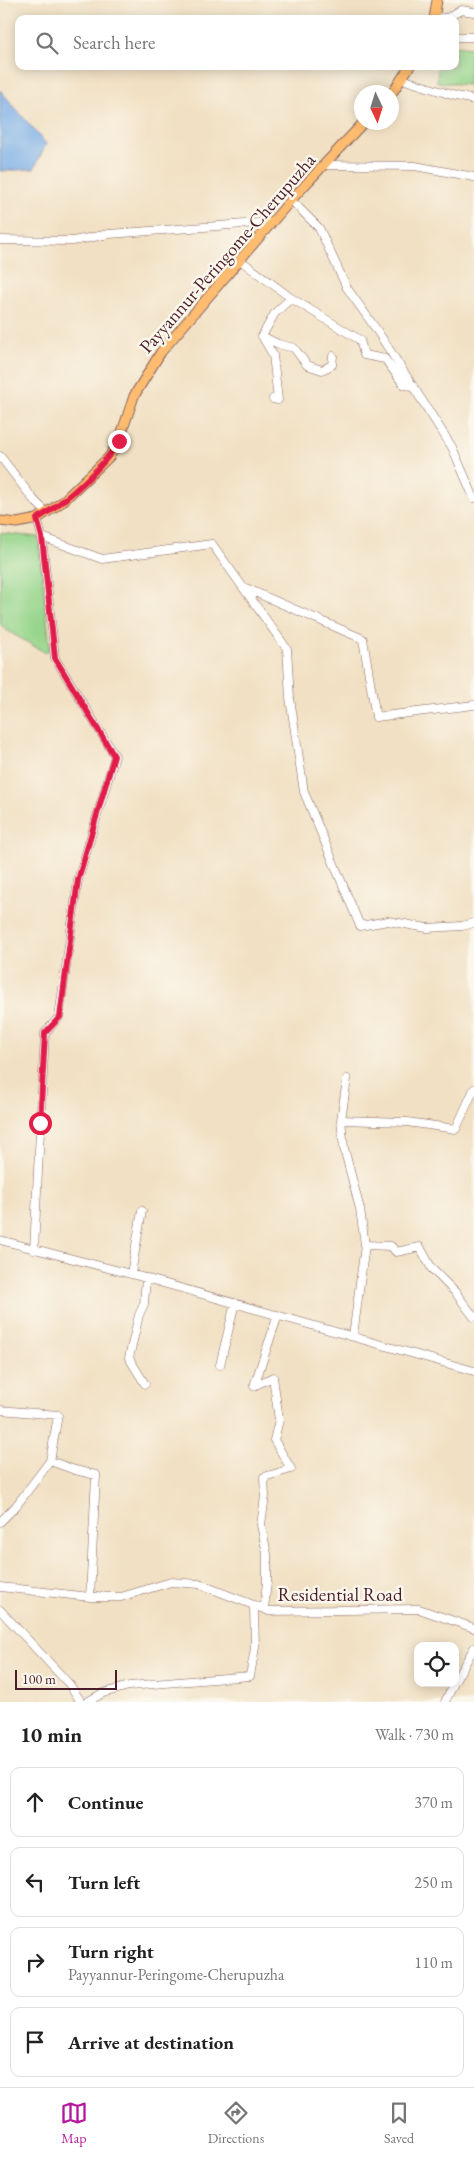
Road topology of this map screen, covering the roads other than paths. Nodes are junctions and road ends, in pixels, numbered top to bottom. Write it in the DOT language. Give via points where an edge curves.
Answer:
graph roads {
  1 [pos="437,0"];
  2 [pos="474,12"];
  3 [pos="435,15"];
  4 [pos="452,15"];
  5 [pos="459,37"];
  6 [pos="474,37"];
  7 [pos="408,70"];
  8 [pos="402,79"];
  9 [pos="398,85"];
  10 [pos="474,100"];
  11 [pos="357,130"];
  12 [pos="324,165"];
  13 [pos="474,177"];
  14 [pos="291,200"];
  15 [pos="273,222"];
  16 [pos="0,240"];
  17 [pos="240,260"];
  18 [pos="291,298"];
  19 [pos="262,336"];
  20 [pos="333,356"];
  21 [pos="413,386"];
  22 [pos="274,399"];
  23 [pos="0,456"];
  24 [pos="474,498"];
  25 [pos="48,513"];
  26 [pos="37,519"];
  27 [pos="0,521"];
  28 [pos="42,537"];
  29 [pos="243,587"];
  30 [pos="474,705"];
  31 [pos="474,923"];
  32 [pos="347,1079"];
  33 [pos="474,1089"];
  34 [pos="341,1120"];
  35 [pos="142,1211"];
  36 [pos="0,1240"];
  37 [pos="365,1245"];
  38 [pos="34,1250"];
  39 [pos="132,1274"];
  40 [pos="146,1278"];
  41 [pos="235,1303"];
  42 [pos="278,1315"];
  43 [pos="474,1316"];
  44 [pos="353,1336"];
  45 [pos="220,1365"];
  46 [pos="474,1371"];
  47 [pos="145,1384"];
  48 [pos="0,1410"];
  49 [pos="50,1461"];
  50 [pos="0,1522"];
  51 [pos="0,1588"];
  52 [pos="90,1597"];
  53 [pos="254,1604"];
  54 [pos="264,1609"];
  55 [pos="0,1610"];
  56 [pos="474,1628"];
  57 [pos="474,1648"];
  58 [pos="459,1675"];
  59 [pos="452,1687"];
  60 [pos="81,1702"];
  61 [pos="87,1702"];
  62 [pos="445,1702"];
  1 -- 3 [label="main road"];
  2 -- 4 [label="street" via="461,10"];
  5 -- 6 [label="street"];
  7 -- 8 [label="main road"];
  8 -- 9 [label="main road"];
  8 -- 10 [label="street"];
  11 -- 12 [label="main road, Payyannur-Peringome-Cherupuzha"];
  12 -- 13 [label="street" via="415,166"];
  12 -- 14 [label="main road, Payyannur-Peringome-Cherupuzha"];
  14 -- 15 [label="main road, Payyannur-Peringome-Cherupuzha"];
  14 -- 21 [label="street" via="319,228 347,288"];
  15 -- 16 [label="street" via="110,234 73,241"];
  15 -- 17 [label="main road, Payyannur-Peringome-Cherupuzha"];
  17 -- 18 [label="street"];
  17 -- 25 [label="main road, Payyannur-Peringome-Cherupuzha" via="149,370 134,396 119,441 109,458"];
  18 -- 19 [label="street" via="275,313"];
  18 -- 21 [label="street" via="360,340 364,355 385,359 404,385"];
  19 -- 20 [label="street" via="294,348 307,364 322,370 332,365"];
  19 -- 22 [label="street" via="273,355 278,400"];
  21 -- 24 [label="street" via="452,447"];
  23 -- 25 [label="street"];
  25 -- 26 [label="main road, Payyannur-Peringome-Cherupuzha"];
  26 -- 27 [label="main road, Payyannur-Peringome-Cherupuzha" via="17,523"];
  26 -- 28 [label="street"];
  28 -- 29 [label="street" via="102,559 212,544"];
  28 -- 38 [label="street" via="55,658 114,756 78,880 60,1017 45,1033"];
  29 -- 30 [label="street" via="363,639 376,717"];
  29 -- 31 [label="street" via="287,649 290,698 304,792 360,926 388,921 427,928"];
  32 -- 34 [label="street"];
  33 -- 34 [label="street" via="456,1129 407,1122"];
  34 -- 37 [label="street"];
  35 -- 39 [label="street"];
  36 -- 38 [label="street"];
  37 -- 43 [label="street" via="391,1246 396,1252 420,1247 432,1269"];
  37 -- 44 [label="street"];
  38 -- 39 [label="street"];
  39 -- 40 [label="street"];
  40 -- 41 [label="street"];
  40 -- 47 [label="street" via="144,1304 129,1358"];
  41 -- 42 [label="street"];
  41 -- 45 [label="street"];
  42 -- 44 [label="street"];
  42 -- 54 [label="street" via="254,1386 273,1376 279,1420 274,1440 291,1469 264,1477 261,1525 267,1554"];
  44 -- 46 [label="street"];
  48 -- 49 [label="street" via="58,1415"];
  49 -- 50 [label="street"];
  49 -- 52 [label="street" via="96,1474"];
  51 -- 52 [label="street, Residential Road"];
  52 -- 53 [label="street, Residential Road" via="122,1597 171,1582 199,1584"];
  53 -- 54 [label="street, Residential Road"];
  53 -- 61 [label="street" via="255,1648 250,1676 129,1686 103,1693"];
  54 -- 56 [label="street, Residential Road" via="419,1609"];
  55 -- 60 [label="street"];
  57 -- 58 [label="street"];
  59 -- 62 [label="street"];
}
